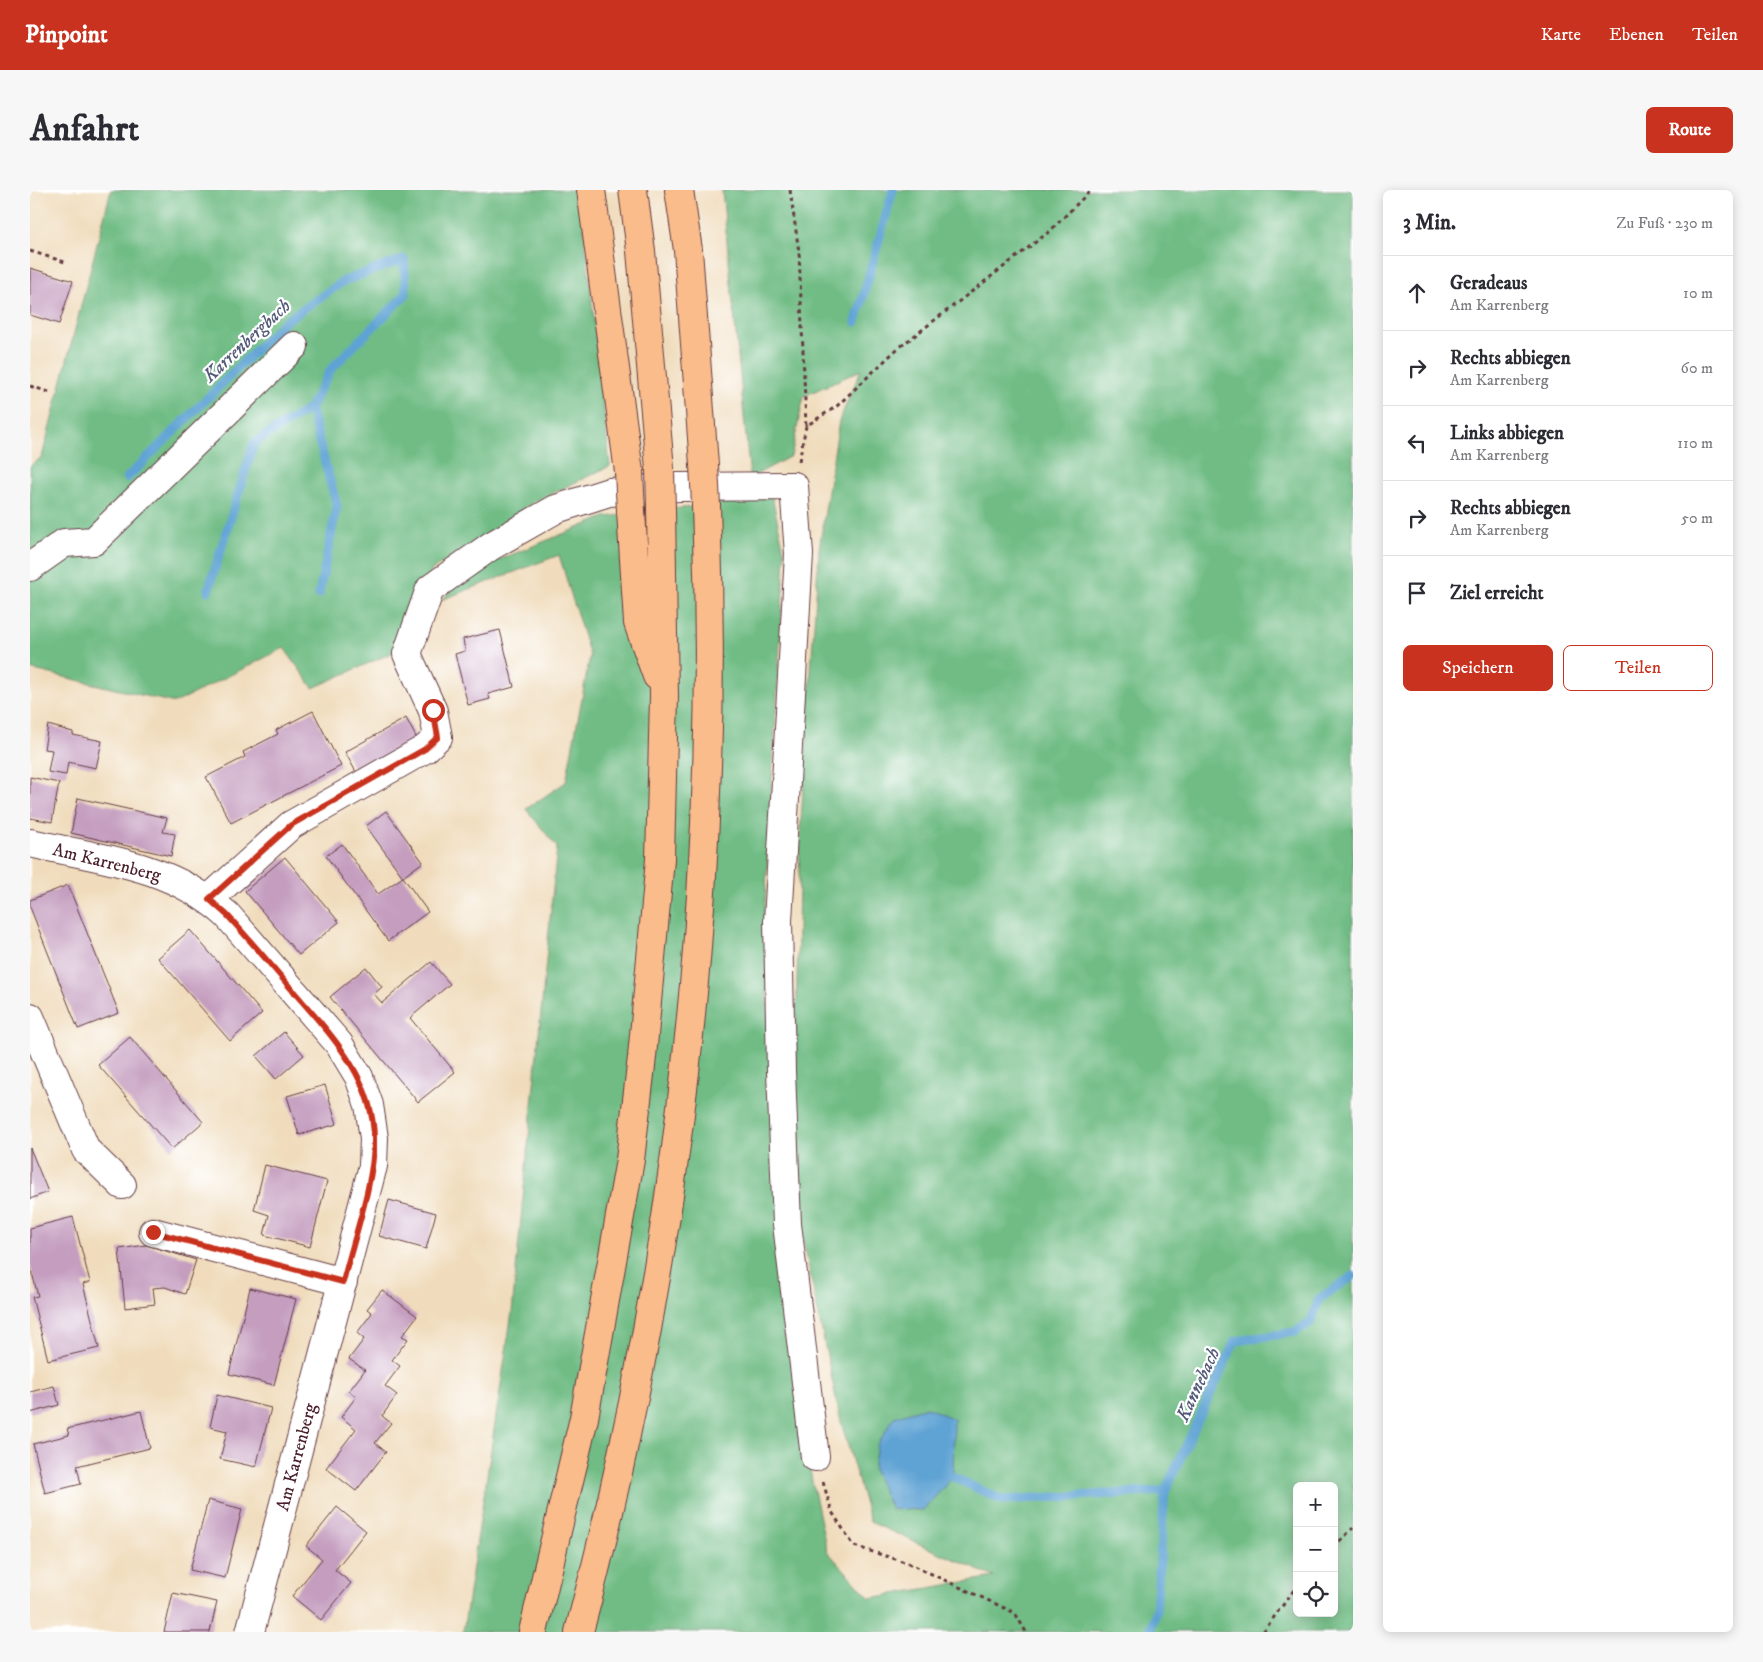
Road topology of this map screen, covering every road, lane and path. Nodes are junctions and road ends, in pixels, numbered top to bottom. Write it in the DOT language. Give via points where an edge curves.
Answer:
graph roads {
  1 [pos="591,190"];
  2 [pos="633,190"];
  3 [pos="679,190"];
  4 [pos="790,190"];
  5 [pos="1091,190"];
  6 [pos="30,251"];
  7 [pos="68,263"];
  8 [pos="294,346"];
  9 [pos="30,386"];
  10 [pos="49,392"];
  11 [pos="806,426"];
  12 [pos="794,486"];
  13 [pos="30,567"];
  14 [pos="664,696"];
  15 [pos="30,843"];
  16 [pos="209,899"];
  17 [pos="30,1017"];
  18 [pos="122,1185"];
  19 [pos="153,1232"];
  20 [pos="343,1282"];
  21 [pos="815,1457"];
  22 [pos="1353,1528"];
  23 [pos="1338,1543"];
  24 [pos="1293,1591"];
  25 [pos="250,1632"];
  26 [pos="533,1632"];
  27 [pos="579,1632"];
  28 [pos="1026,1632"];
  29 [pos="1263,1632"];
  1 -- 14 [label="highway, bridge" via="629,472 638,623"];
  2 -- 14 [label="highway, bridge" via="660,469"];
  3 -- 27 [label="highway, bridge" via="688,250 704,465 710,610 704,856 676,1154 658,1276 631,1416"];
  4 -- 11 [label="path" via="799,252"];
  5 -- 11 [label="path" via="1050,231 896,350 837,406"];
  6 -- 7 [label="path"];
  8 -- 13 [label="street" via="94,541 64,543"];
  9 -- 10 [label="path"];
  11 -- 12 [label="path"];
  12 -- 16 [label="street" via="679,487 609,492 556,509 490,546 430,588 407,654 433,710 438,737 425,749 291,825"];
  12 -- 21 [label="street" via="799,554 778,921 780,1071 787,1224"];
  14 -- 26 [label="highway" via="660,859 630,1160 584,1418"];
  15 -- 16 [label="street, Am Karrenberg" via="136,866 174,878"];
  16 -- 20 [label="street, Am Karrenberg" via="227,915 339,1044 359,1078 370,1106 373,1166"];
  17 -- 18 [label="street" via="86,1150"];
  19 -- 20 [label="street"];
  20 -- 25 [label="street, Am Karrenberg"];
  21 -- 28 [label="path" via="832,1512 854,1546 908,1563 1014,1613"];
  22 -- 23 [label="path"];
  24 -- 29 [label="path"];
}
